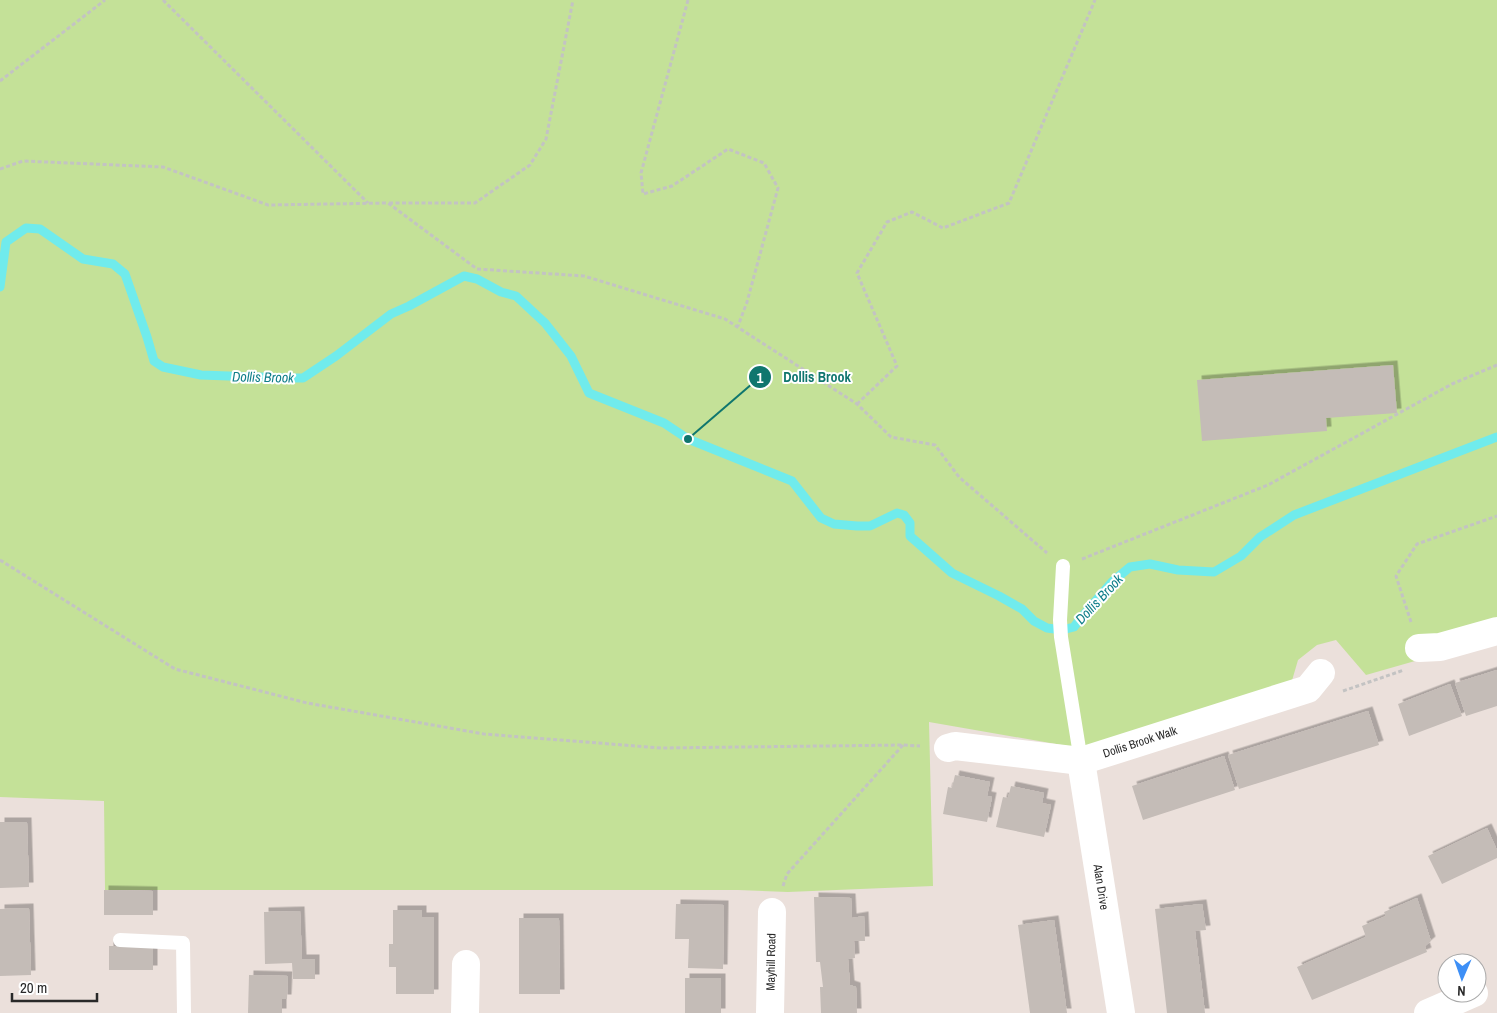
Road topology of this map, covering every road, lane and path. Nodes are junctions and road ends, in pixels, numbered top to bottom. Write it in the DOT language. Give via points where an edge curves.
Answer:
graph roads {
  1 [pos="105,0"];
  2 [pos="163,0"];
  3 [pos="573,0"];
  4 [pos="688,0"];
  5 [pos="1095,0"];
  6 [pos="0,81"];
  7 [pos="0,169"];
  8 [pos="368,203"];
  9 [pos="388,203"];
  10 [pos="738,326"];
  11 [pos="1497,365"];
  12 [pos="857,404"];
  13 [pos="1497,516"];
  14 [pos="0,560"];
  15 [pos="1063,566"];
  16 [pos="1497,631"];
  17 [pos="1415,658"];
  18 [pos="1321,673"];
  19 [pos="1340,692"];
  20 [pos="903,745"];
  21 [pos="948,748"];
  22 [pos="1081,761"];
  23 [pos="772,912"];
  24 [pos="120,940"];
  25 [pos="466,964"];
  26 [pos="1451,1003"];
  27 [pos="184,1013"];
  28 [pos="466,1013"];
  29 [pos="770,1013"];
  30 [pos="1121,1013"];
  31 [pos="1428,1013"];
  1 -- 6 [label="path"];
  2 -- 8 [label="path"];
  3 -- 9 [label="path" via="546,139 530,165 475,203"];
  4 -- 10 [label="path" via="641,173 643,194 672,186 728,149 764,163 778,188"];
  5 -- 12 [label="path" via="1009,203 943,228 912,212 887,222 858,273 897,366"];
  7 -- 8 [label="path" via="23,161 162,167 268,205"];
  8 -- 9 [label="path"];
  9 -- 10 [label="path" via="478,269 584,276 725,319"];
  10 -- 12 [label="path"];
  11 -- 15 [label="path" via="1452,384 1268,485"];
  12 -- 15 [label="path" via="891,437 935,445 959,477"];
  13 -- 17 [label="path" via="1417,544 1396,576"];
  14 -- 20 [label="path" via="175,669 307,703 484,734 661,748"];
  15 -- 22 [label="lane" via="1061,637"];
  16 -- 17 [label="street" via="1440,647"];
  17 -- 19 [label="path"];
  18 -- 22 [label="street, Dollis Brook Walk" via="1308,689"];
  20 -- 21 [label="path"];
  20 -- 23 [label="path" via="787,874"];
  21 -- 22 [label="street, Dollis Brook Walk" via="955,746"];
  22 -- 30 [label="street, Alan Drive"];
  23 -- 29 [label="street, Mayhill Road"];
  24 -- 27 [label="lane" via="183,943"];
  25 -- 28 [label="street"];
  26 -- 31 [label="street"];
}
